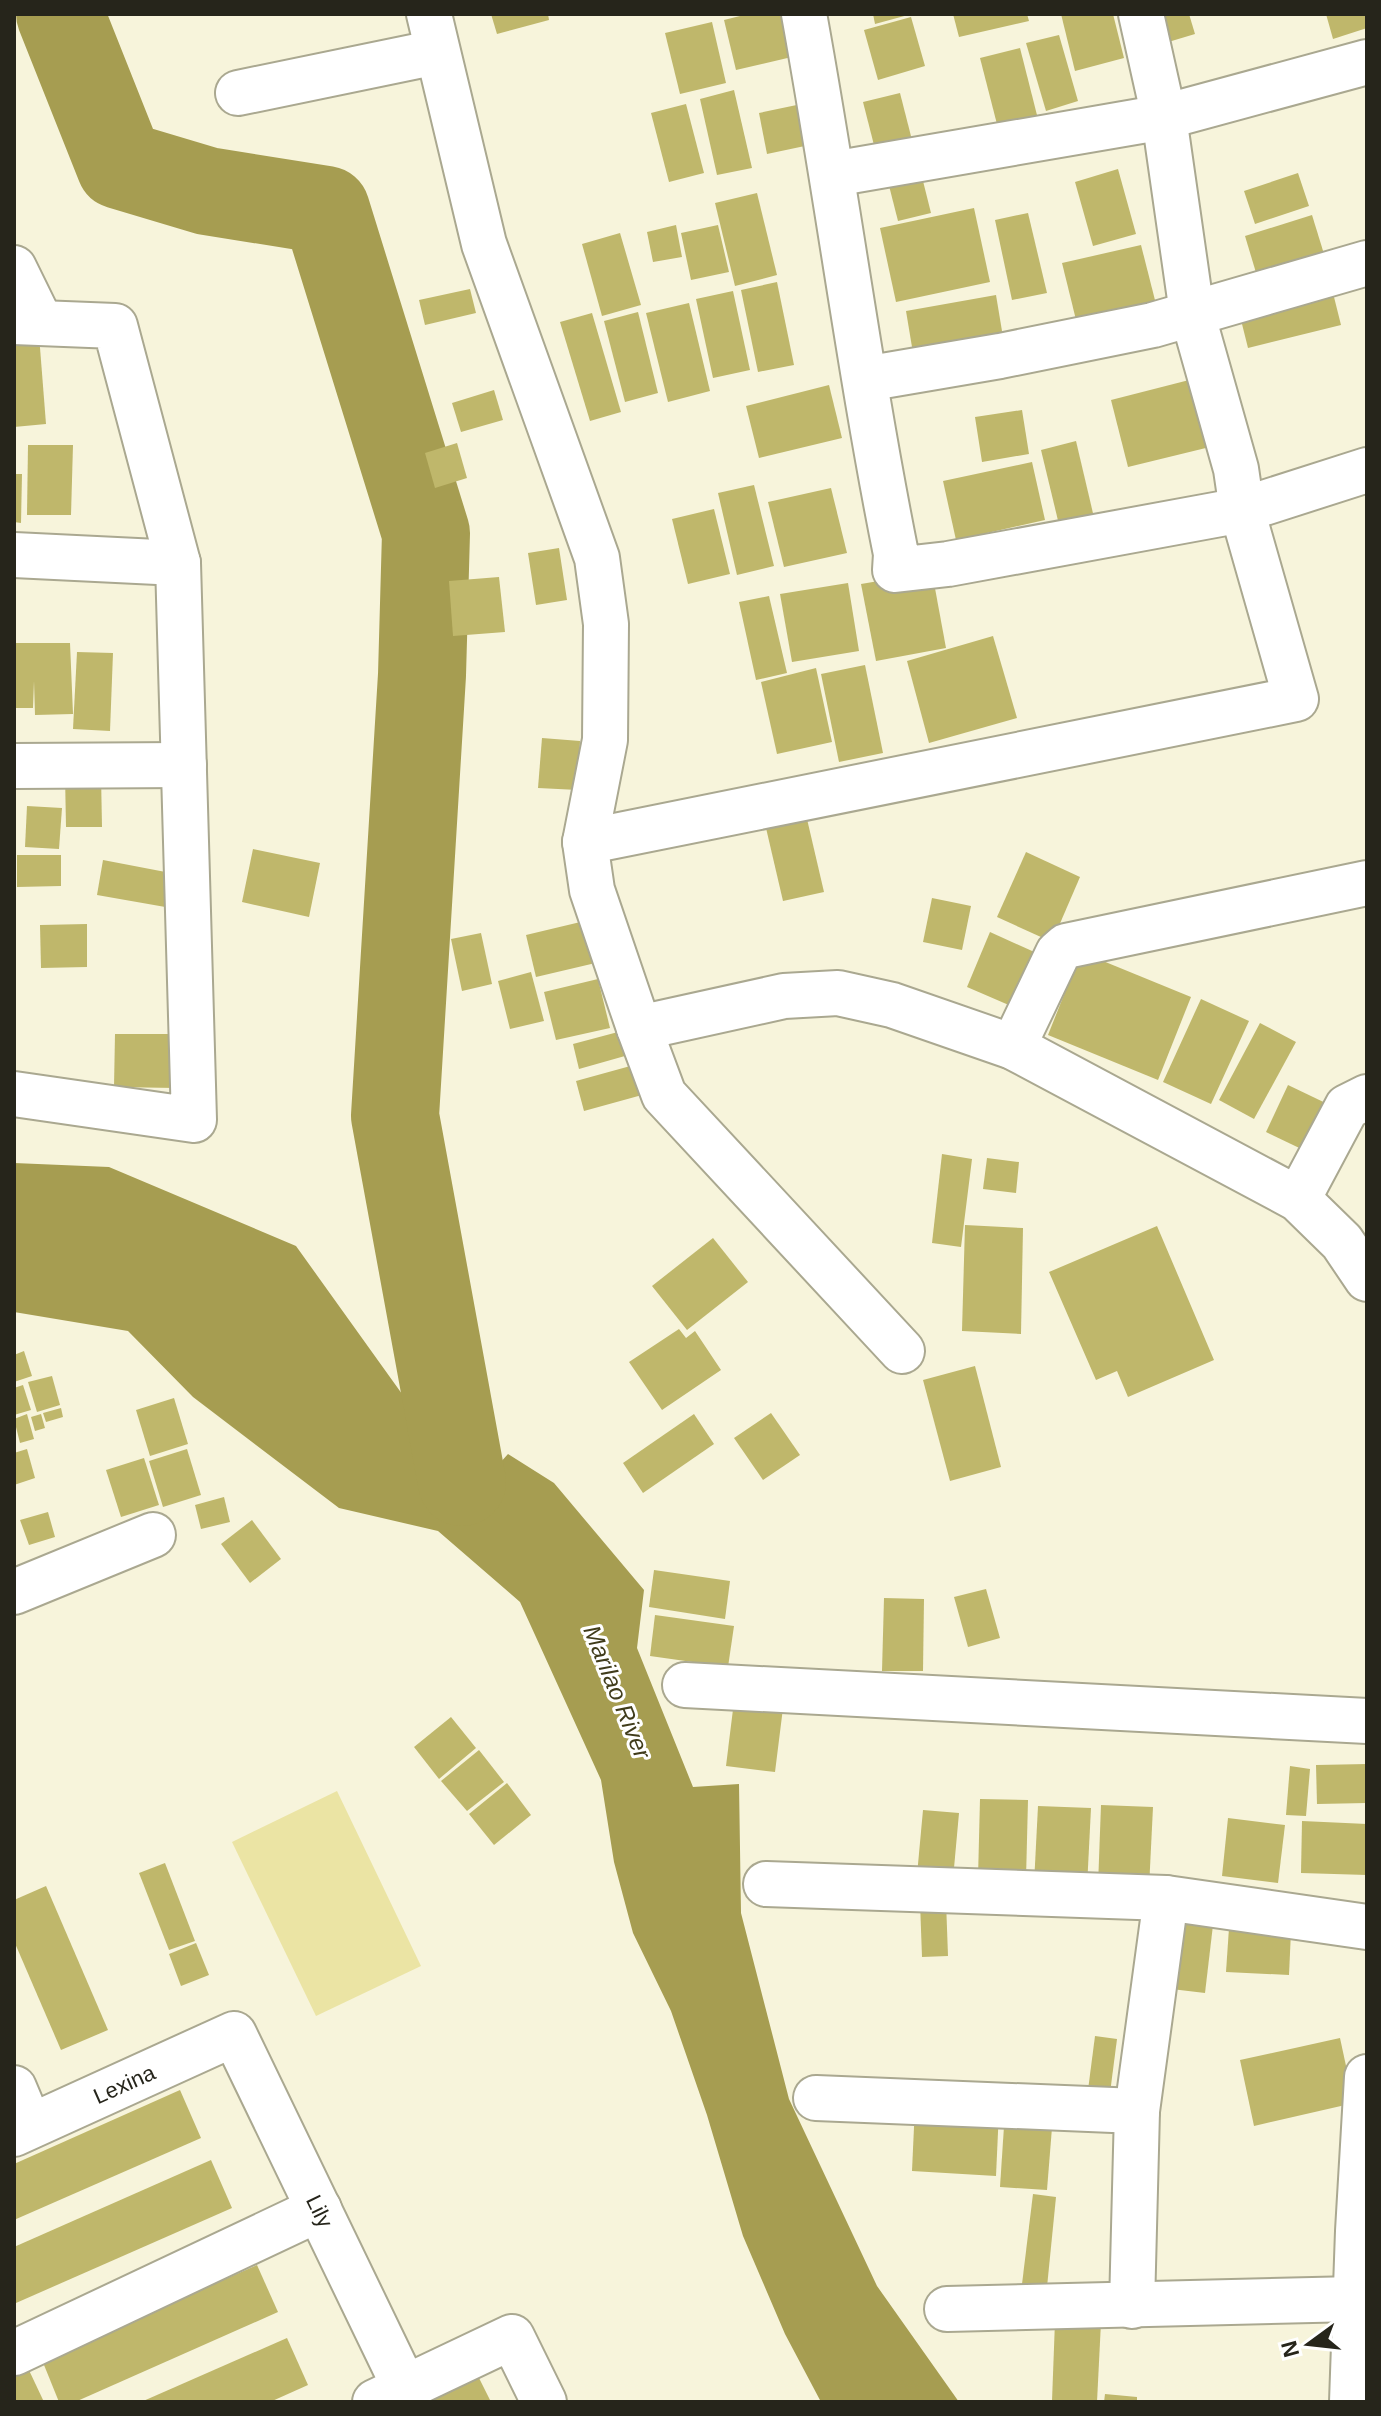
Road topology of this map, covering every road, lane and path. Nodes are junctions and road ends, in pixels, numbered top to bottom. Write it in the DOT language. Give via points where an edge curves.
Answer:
graph roads {
  1 [pos="804,14"];
  2 [pos="1141,14"];
  3 [pos="433,33"];
  4 [pos="1367,62"];
  5 [pos="238,93"];
  6 [pos="1164,117"];
  7 [pos="833,174"];
  8 [pos="1367,263"];
  9 [pos="14,268"];
  10 [pos="1192,313"];
  11 [pos="27,322"];
  12 [pos="865,379"];
  13 [pos="1367,470"];
  14 [pos="1242,510"];
  15 [pos="14,555"];
  16 [pos="178,563"];
  17 [pos="184,765"];
  18 [pos="14,766"];
  19 [pos="585,842"];
  20 [pos="1367,883"];
  21 [pos="639,1028"];
  22 [pos="1013,1047"];
  23 [pos="14,1094"];
  24 [pos="1367,1097"];
  25 [pos="1298,1199"];
  26 [pos="1367,1279"];
  27 [pos="902,1351"];
  28 [pos="153,1535"];
  29 [pos="14,1592"];
  30 [pos="685,1685"];
  31 [pos="1367,1721"];
  32 [pos="766,1884"];
  33 [pos="1166,1898"];
  34 [pos="1367,1927"];
  35 [pos="234,2034"];
  36 [pos="1367,2077"];
  37 [pos="816,2098"];
  38 [pos="1137,2111"];
  39 [pos="19,2116"];
  40 [pos="319,2209"];
  41 [pos="1362,2232"];
  42 [pos="1355,2299"];
  43 [pos="1132,2306"];
  44 [pos="947,2309"];
  45 [pos="14,2353"];
  46 [pos="390,2395"];
  47 [pos="544,2402"];
  48 [pos="1352,2402"];
  1 -- 7 [label="street"];
  2 -- 6 [label="street"];
  3 -- 5 [label="street"];
  3 -- 19 [label="street" via="484,244 597,558 606,624 605,740"];
  4 -- 6 [label="street"];
  6 -- 7 [label="street"];
  6 -- 10 [label="street"];
  7 -- 12 [label="street"];
  8 -- 10 [label="street"];
  9 -- 11 [label="street"];
  10 -- 12 [label="street" via="1132,330"];
  10 -- 14 [label="street" via="1236,469"];
  11 -- 16 [label="street" via="115,326"];
  12 -- 14 [label="street" via="895,570"];
  13 -- 14 [label="street"];
  14 -- 19 [label="street" via="1296,699"];
  15 -- 16 [label="street"];
  16 -- 17 [label="street"];
  17 -- 18 [label="street"];
  17 -- 23 [label="street" via="194,1120"];
  19 -- 21 [label="street" via="592,890"];
  20 -- 22 [label="street" via="1066,946"];
  21 -- 22 [label="street" via="784,996 838,993 892,1005"];
  21 -- 27 [label="street" via="664,1095"];
  22 -- 25 [label="street"];
  24 -- 25 [label="street" via="1347,1107"];
  25 -- 26 [label="street" via="1342,1242"];
  28 -- 29 [label="street"];
  30 -- 31 [label="street"];
  32 -- 33 [label="street"];
  33 -- 34 [label="street"];
  33 -- 38 [label="street"];
  35 -- 39 [label="street, Lexina"];
  35 -- 40 [label="street, Lily"];
  36 -- 41 [label="street"];
  37 -- 38 [label="street"];
  38 -- 43 [label="street"];
  40 -- 45 [label="street"];
  40 -- 46 [label="street, Lily"];
  41 -- 42 [label="street"];
  42 -- 43 [label="street"];
  42 -- 48 [label="street"];
  43 -- 44 [label="street"];
  46 -- 47 [label="street" via="512,2337"];
}
